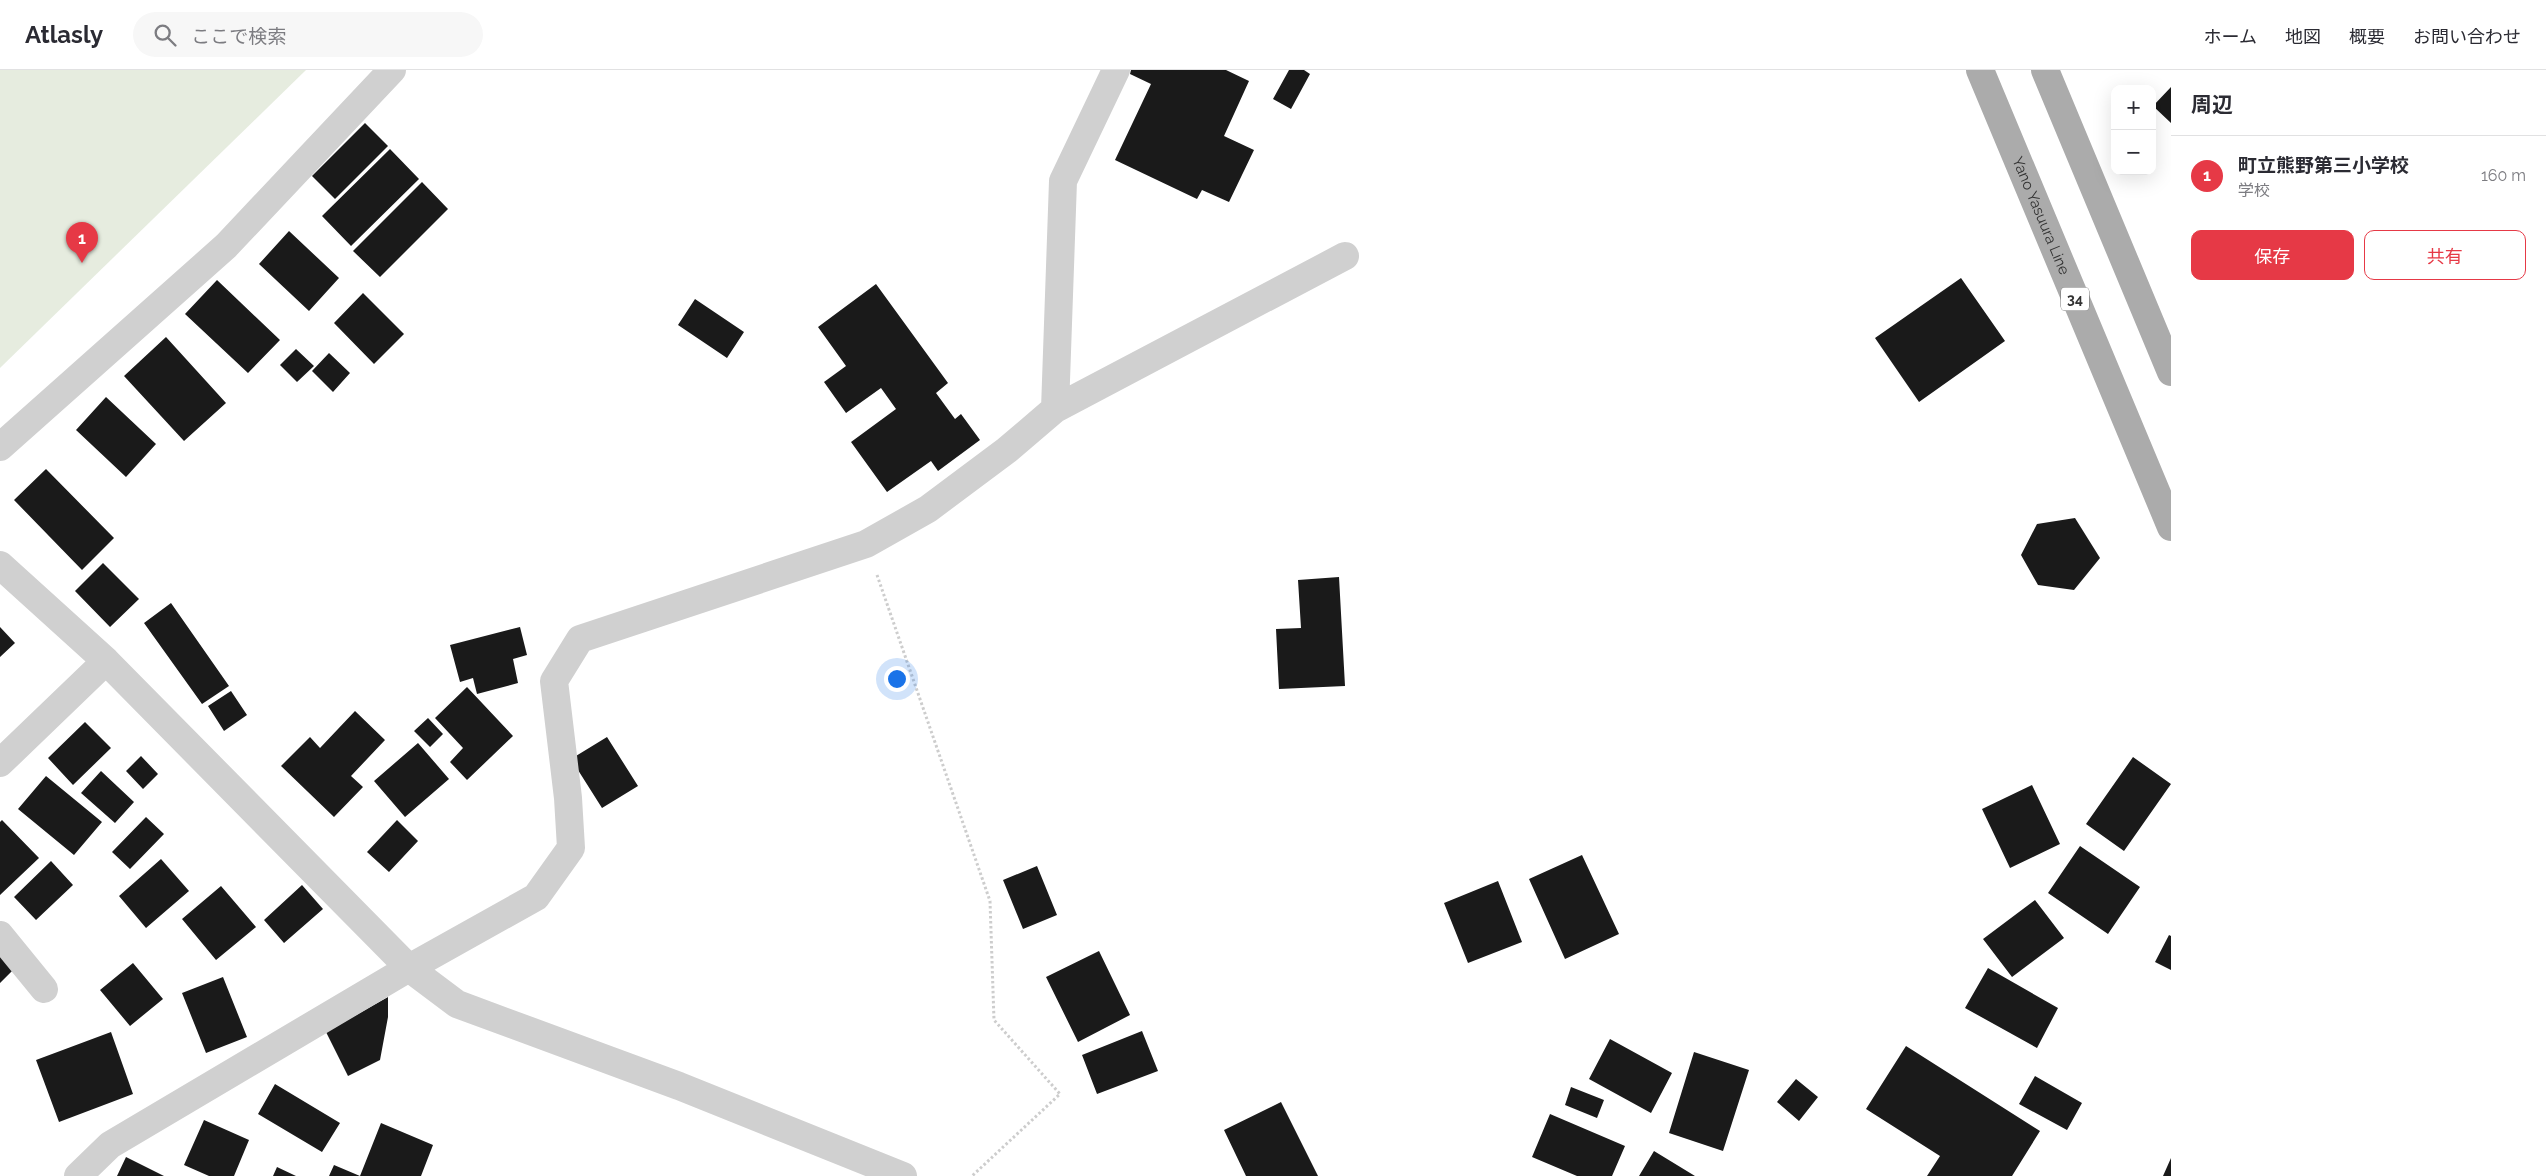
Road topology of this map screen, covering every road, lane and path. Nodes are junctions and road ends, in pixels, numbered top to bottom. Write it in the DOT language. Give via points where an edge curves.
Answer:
graph roads {
  1 [pos="392,70"];
  2 [pos="1116,70"];
  3 [pos="1980,70"];
  4 [pos="2045,70"];
  5 [pos="1345,256"];
  6 [pos="2171,371"];
  7 [pos="1055,408"];
  8 [pos="0,447"];
  9 [pos="2171,527"];
  10 [pos="866,544"];
  11 [pos="0,565"];
  12 [pos="106,661"];
  13 [pos="0,763"];
  14 [pos="0,935"];
  15 [pos="409,968"];
  16 [pos="44,989"];
  17 [pos="78,1176"];
  18 [pos="903,1176"];
  19 [pos="972,1176"];
  1 -- 8 [label="street" via="226,246"];
  2 -- 7 [label="street" via="1063,180"];
  3 -- 9 [label="main road, Yano Yasuura Line / 34"];
  4 -- 6 [label="main road"];
  5 -- 7 [label="street"];
  7 -- 10 [label="street" via="1007,450 928,509"];
  10 -- 15 [label="street" via="580,639 554,681 571,848 536,897"];
  10 -- 19 [label="path" via="990,901 994,1020 1060,1094"];
  11 -- 12 [label="street"];
  12 -- 13 [label="street"];
  12 -- 15 [label="street"];
  14 -- 16 [label="street"];
  15 -- 17 [label="street" via="110,1145"];
  15 -- 18 [label="street" via="457,1004 679,1086"];
}
